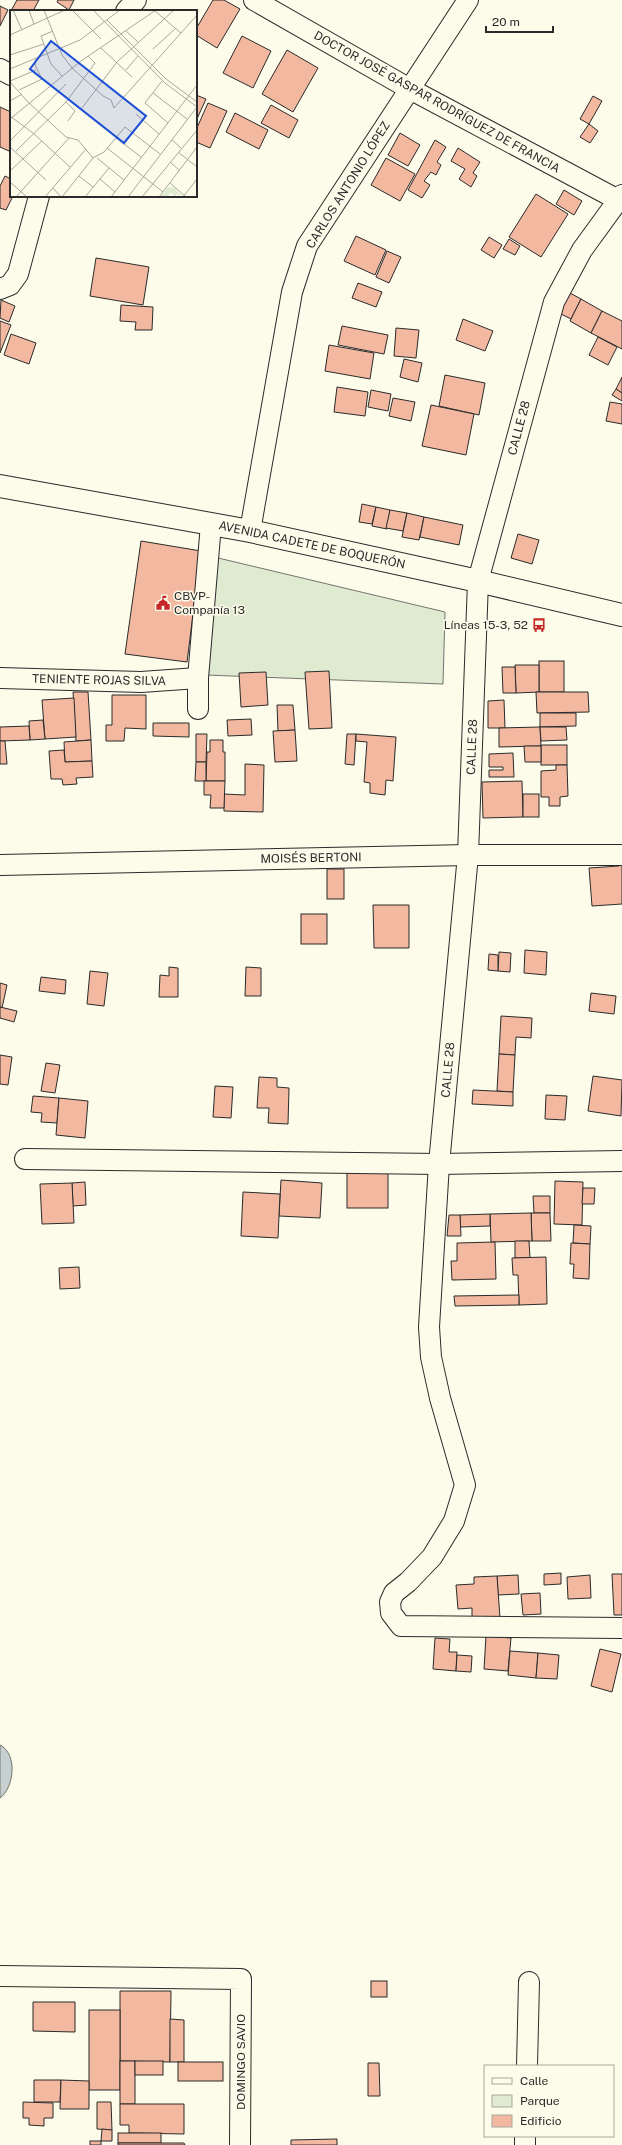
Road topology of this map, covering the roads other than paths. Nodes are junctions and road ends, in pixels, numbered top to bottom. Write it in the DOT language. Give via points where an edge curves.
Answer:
graph roads {
  1 [pos="136,0"];
  2 [pos="254,0"];
  3 [pos="468,0"];
  4 [pos="127,10"];
  5 [pos="0,69"];
  6 [pos="10,74"];
  7 [pos="408,88"];
  8 [pos="40,197"];
  9 [pos="621,199"];
  10 [pos="1,289"];
  11 [pos="0,486"];
  12 [pos="211,524"];
  13 [pos="250,531"];
  14 [pos="478,581"];
  15 [pos="622,615"];
  16 [pos="0,678"];
  17 [pos="198,678"];
  18 [pos="198,709"];
  19 [pos="468,855"];
  20 [pos="622,855"];
  21 [pos="0,865"];
  22 [pos="25,1159"];
  23 [pos="622,1161"];
  24 [pos="439,1164"];
  25 [pos="622,1628"];
  26 [pos="0,1976"];
  27 [pos="529,1982"];
  28 [pos="527,2065"];
  29 [pos="240,2145"];
  1 -- 4 [label="street"];
  2 -- 7 [label="street, DOCTOR JOSÉ GASPAR RODRÍGUEZ DE FRANCIA"];
  3 -- 7 [label="street, CARLOS ANTONIO LÓPEZ"];
  5 -- 6 [label="street"];
  7 -- 9 [label="street, DOCTOR JOSÉ GASPAR RODRÍGUEZ DE FRANCIA"];
  7 -- 13 [label="street, CARLOS ANTONIO LÓPEZ" via="307,246 292,292"];
  8 -- 10 [label="street" via="18,274 10,285"];
  9 -- 14 [label="street, CALLE 28" via="582,250 554,302"];
  11 -- 12 [label="main road, AVENIDA CADETE DE BOQUERÓN"];
  12 -- 13 [label="main road, AVENIDA CADETE DE BOQUERÓN"];
  12 -- 17 [label="street"];
  13 -- 14 [label="main road, AVENIDA CADETE DE BOQUERÓN"];
  14 -- 15 [label="main road, AVENIDA CADETE DE BOQUERÓN"];
  14 -- 19 [label="street, CALLE 28"];
  16 -- 17 [label="street, TENIENTE ROJAS SILVA" via="141,682"];
  17 -- 18 [label="street"];
  19 -- 20 [label="street, MOISÉS BERTONI"];
  19 -- 21 [label="street, MOISÉS BERTONI"];
  19 -- 24 [label="street, CALLE 28"];
  22 -- 24 [label="street"];
  23 -- 24 [label="street"];
  24 -- 25 [label="street, CALLE 28" via="429,1327 431,1357 465,1485 454,1521 432,1557 394,1593 390,1602 391,1613 401,1626"];
  26 -- 29 [label="street, DOMINGO SAVIO" via="241,1979"];
  27 -- 28 [label="street"];
}
